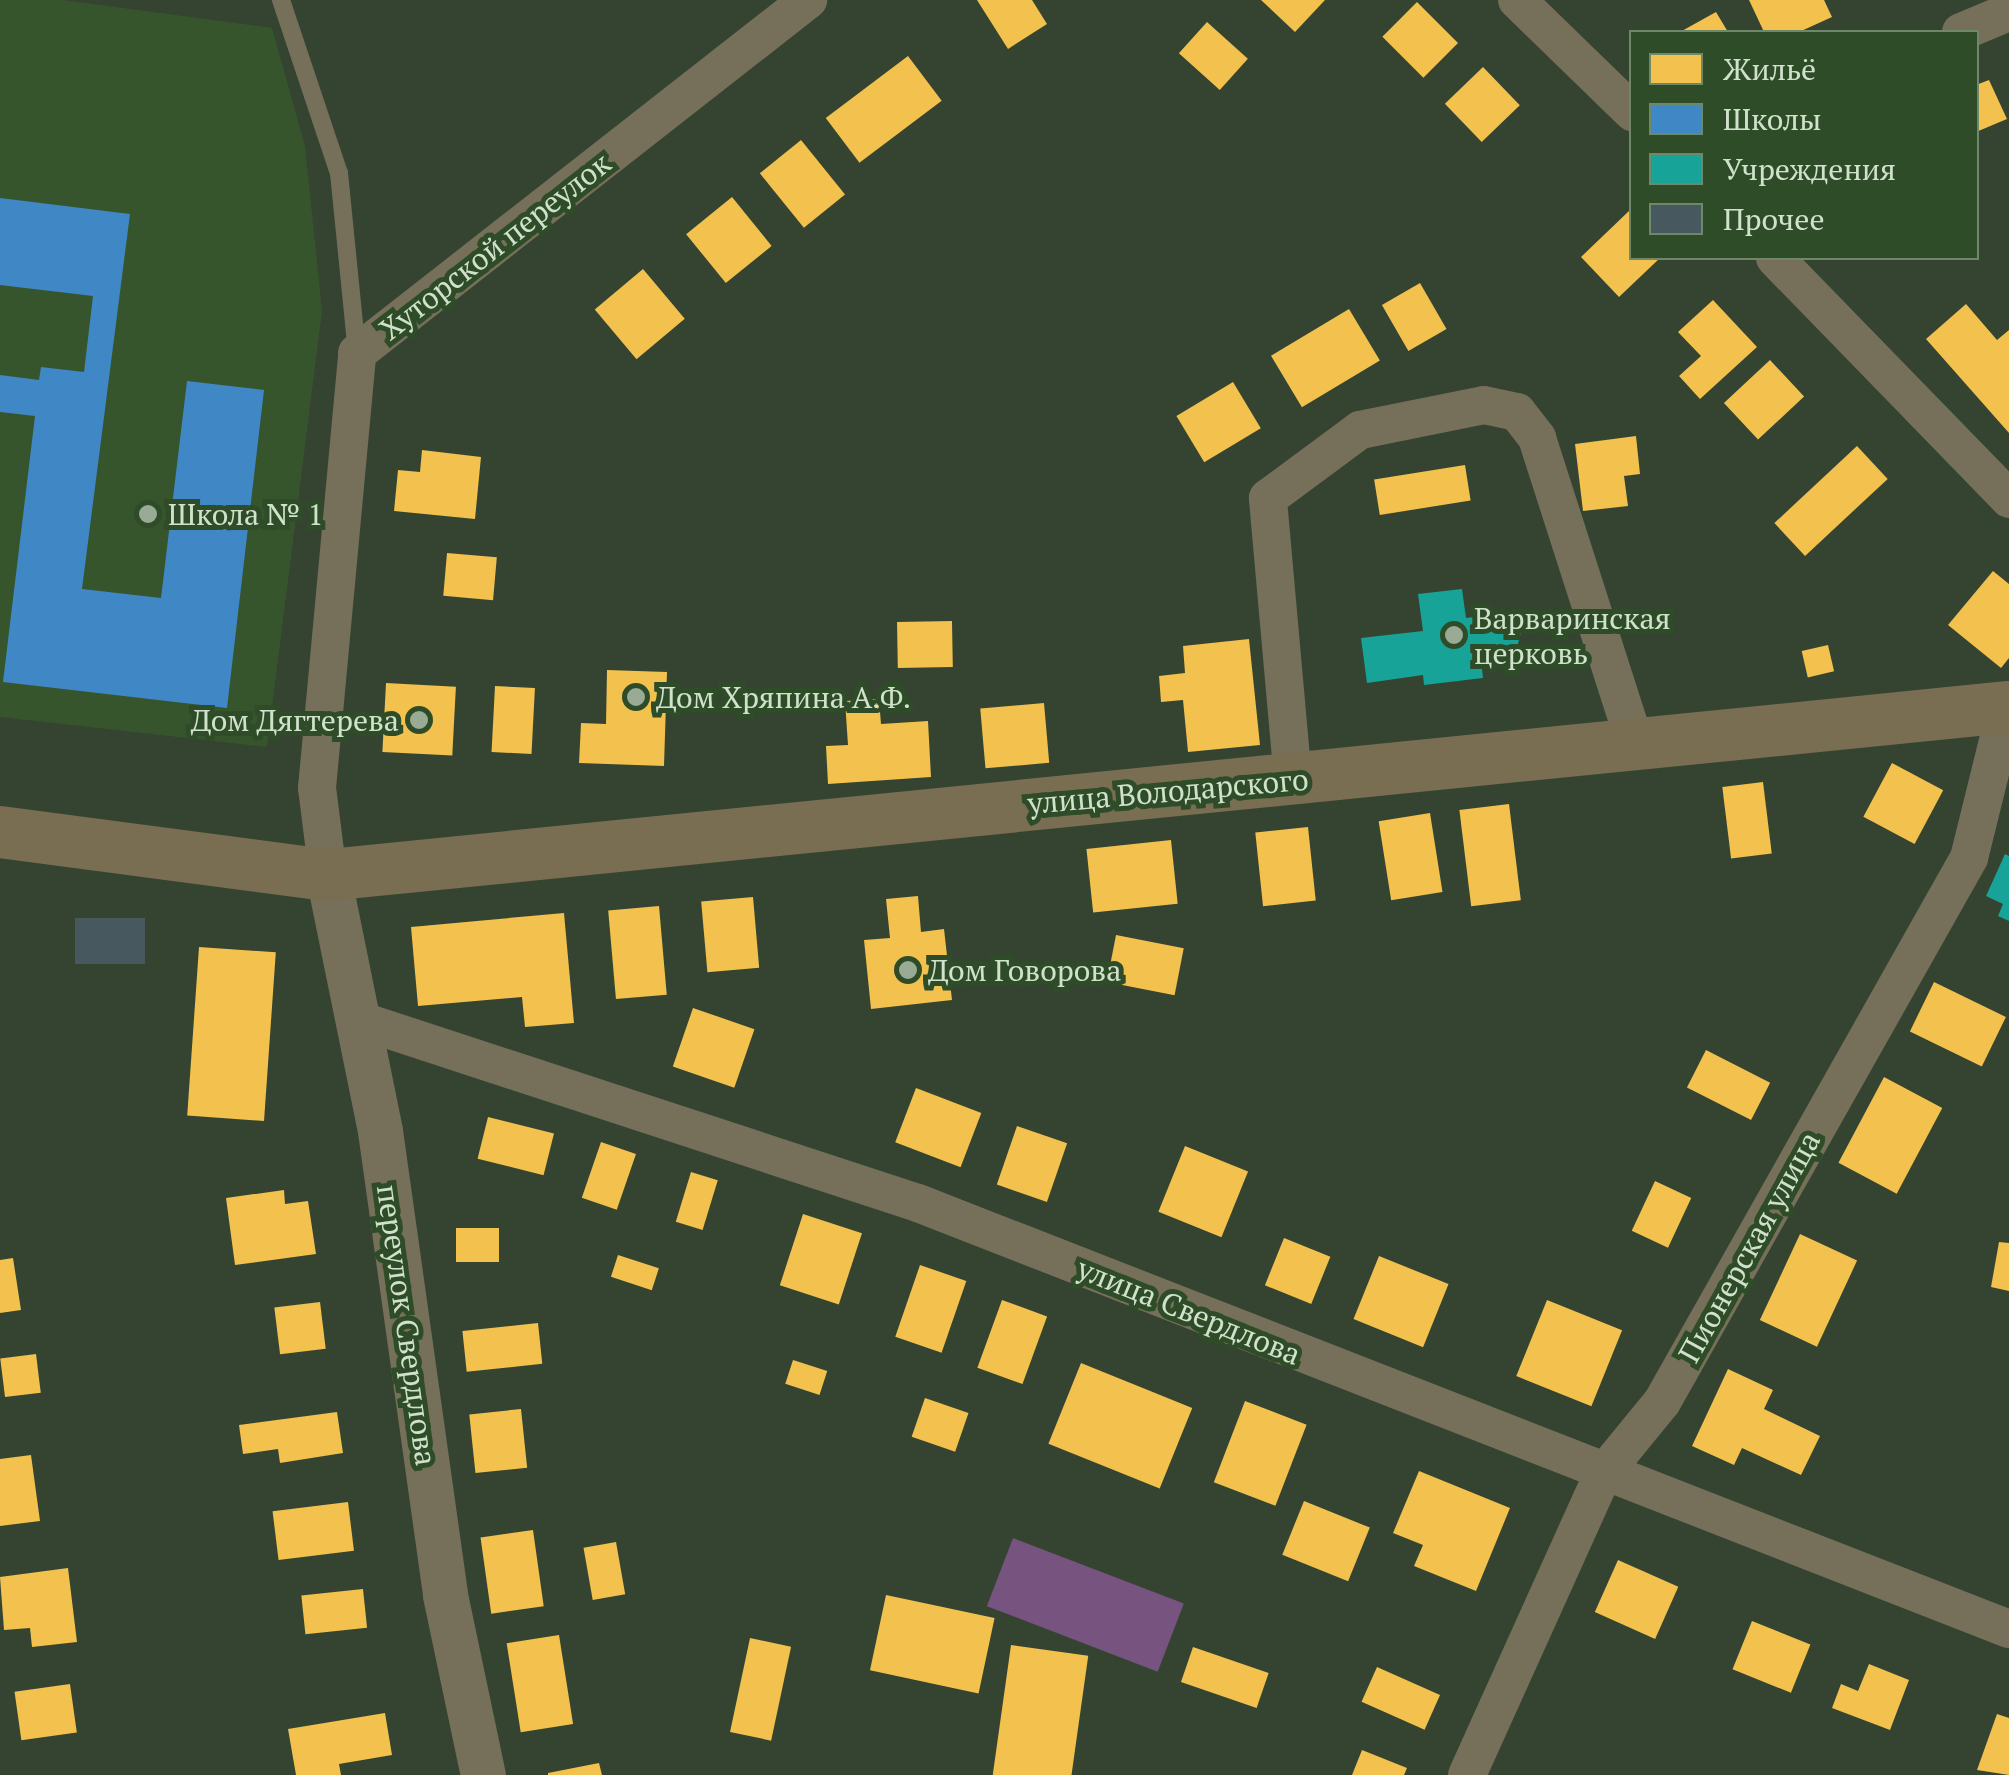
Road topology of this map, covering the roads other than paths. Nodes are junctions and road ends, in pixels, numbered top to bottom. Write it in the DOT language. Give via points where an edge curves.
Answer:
graph roads {
  1 [pos="281,0"];
  2 [pos="808,0"];
  3 [pos="1517,0"];
  4 [pos="2009,12"];
  5 [pos="1966,30"];
  6 [pos="1629,109"];
  7 [pos="1777,260"];
  8 [pos="357,354"];
  9 [pos="2009,499"];
  10 [pos="2008,707"];
  11 [pos="1635,743"];
  12 [pos="1294,780"];
  13 [pos="0,832"];
  14 [pos="328,875"];
  15 [pos="359,1020"];
  16 [pos="1604,1474"];
  17 [pos="2009,1629"];
  18 [pos="483,1775"];
  19 [pos="1466,1775"];
  1 -- 8 [label="lane" via="339,173"];
  2 -- 8 [label="street, Хуторской переулок"];
  3 -- 6 [label="street"];
  4 -- 5 [label="street"];
  7 -- 9 [label="street"];
  8 -- 14 [label="street, Хуторской переулок" via="317,788"];
  10 -- 11 [label="main road, улица Володарского"];
  10 -- 16 [label="street, Пионерская улица" via="1969,858 1662,1402"];
  11 -- 12 [label="main road, улица Володарского"];
  11 -- 12 [label="street" via="1536,438 1518,412 1484,405 1360,430 1268,498"];
  12 -- 14 [label="main road, улица Володарского"];
  13 -- 14 [label="main road, улица Володарского"];
  14 -- 15 [label="street, переулок Свердлова"];
  15 -- 16 [label="street, улица Свердлова" via="918,1204"];
  15 -- 18 [label="street, переулок Свердлова" via="445,1594"];
  16 -- 17 [label="street, улица Свердлова"];
  16 -- 19 [label="street, Пионерская улица"];
}
